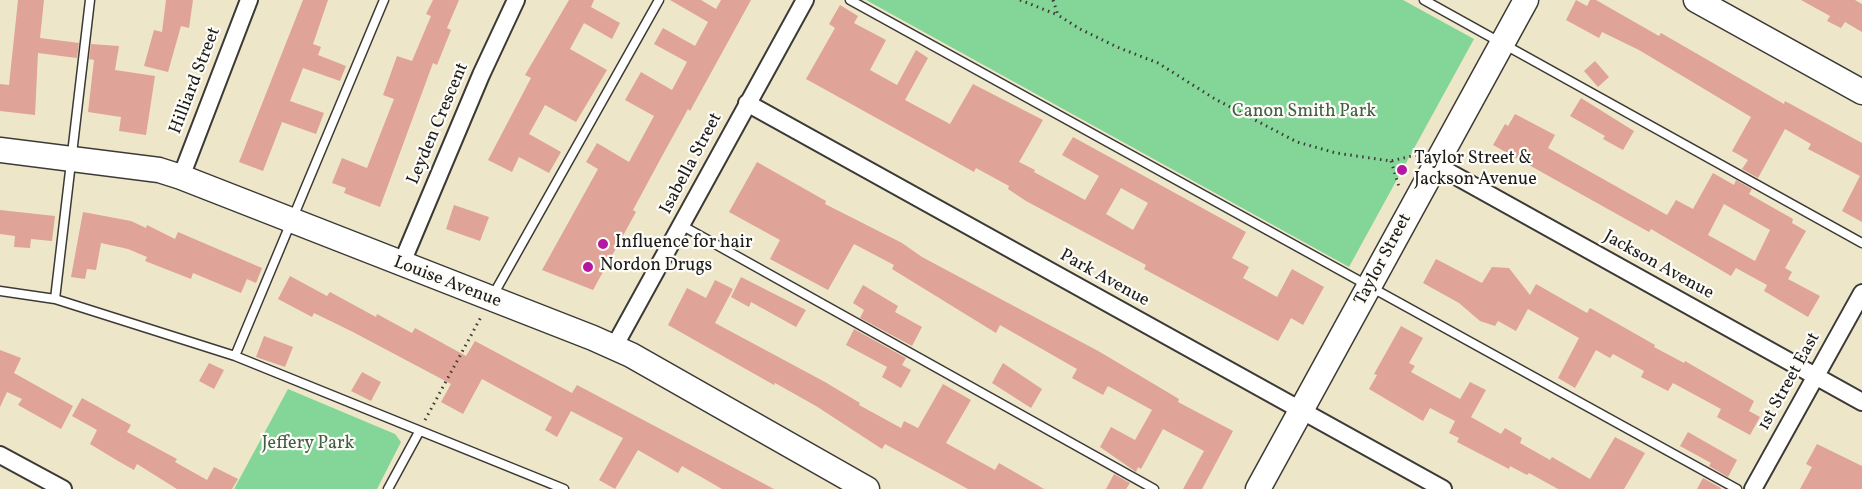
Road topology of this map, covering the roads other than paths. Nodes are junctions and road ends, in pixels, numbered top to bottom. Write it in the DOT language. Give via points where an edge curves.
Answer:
graph roads {
  1 [pos="90,0"];
  2 [pos="249,0"];
  3 [pos="384,0"];
  4 [pos="516,0"];
  5 [pos="659,0"];
  6 [pos="805,0"];
  7 [pos="850,0"];
  8 [pos="1424,0"];
  9 [pos="1526,0"];
  10 [pos="1695,0"];
  11 [pos="1503,43"];
  12 [pos="1862,92"];
  13 [pos="747,103"];
  14 [pos="0,150"];
  15 [pos="1441,155"];
  16 [pos="72,160"];
  17 [pos="181,177"];
  18 [pos="293,221"];
  19 [pos="681,225"];
  20 [pos="1862,243"];
  21 [pos="401,265"];
  22 [pos="1370,287"];
  23 [pos="0,291"];
  24 [pos="1862,293"];
  25 [pos="55,298"];
  26 [pos="486,308"];
  27 [pos="614,347"];
  28 [pos="235,356"];
  29 [pos="1815,376"];
  30 [pos="1862,402"];
  31 [pos="1301,410"];
  32 [pos="419,432"];
  33 [pos="0,455"];
  34 [pos="63,489"];
  35 [pos="388,489"];
  36 [pos="564,489"];
  37 [pos="867,489"];
  38 [pos="1154,489"];
  39 [pos="1258,489"];
  40 [pos="1443,489"];
  41 [pos="1737,489"];
  42 [pos="1753,489"];
  1 -- 16 [label="lane"];
  2 -- 17 [label="street, Hilliard Street"];
  3 -- 18 [label="lane"];
  4 -- 21 [label="street, Leyden Crescent"];
  5 -- 26 [label="lane"];
  6 -- 13 [label="street, Isabella Street"];
  7 -- 22 [label="lane"];
  8 -- 11 [label="lane"];
  9 -- 11 [label="street, Taylor Street"];
  10 -- 12 [label="street"];
  11 -- 15 [label="street, Taylor Street"];
  11 -- 20 [label="lane"];
  13 -- 19 [label="street, Isabella Street"];
  13 -- 31 [label="street, Park Avenue"];
  14 -- 16 [label="street, Louise Avenue"];
  15 -- 22 [label="street, Taylor Street"];
  15 -- 29 [label="street, Jackson Avenue"];
  16 -- 17 [label="street, Louise Avenue" via="159,170"];
  16 -- 25 [label="lane"];
  17 -- 18 [label="street, Louise Avenue"];
  18 -- 21 [label="street, Louise Avenue"];
  18 -- 28 [label="lane"];
  19 -- 27 [label="street, Isabella Street"];
  19 -- 38 [label="lane"];
  21 -- 26 [label="street, Louise Avenue"];
  22 -- 31 [label="street, Taylor Street"];
  22 -- 41 [label="lane"];
  23 -- 25 [label="lane"];
  24 -- 29 [label="street, 1st Street East"];
  25 -- 28 [label="lane"];
  26 -- 27 [label="street, Louise Avenue"];
  27 -- 37 [label="street, Louise Avenue"];
  28 -- 32 [label="lane"];
  29 -- 30 [label="street, Jackson Avenue"];
  29 -- 42 [label="street, 1st Street East"];
  31 -- 39 [label="street, Taylor Street"];
  31 -- 40 [label="street, Park Avenue"];
  32 -- 35 [label="lane"];
  32 -- 36 [label="lane"];
  33 -- 34 [label="street"];
}
